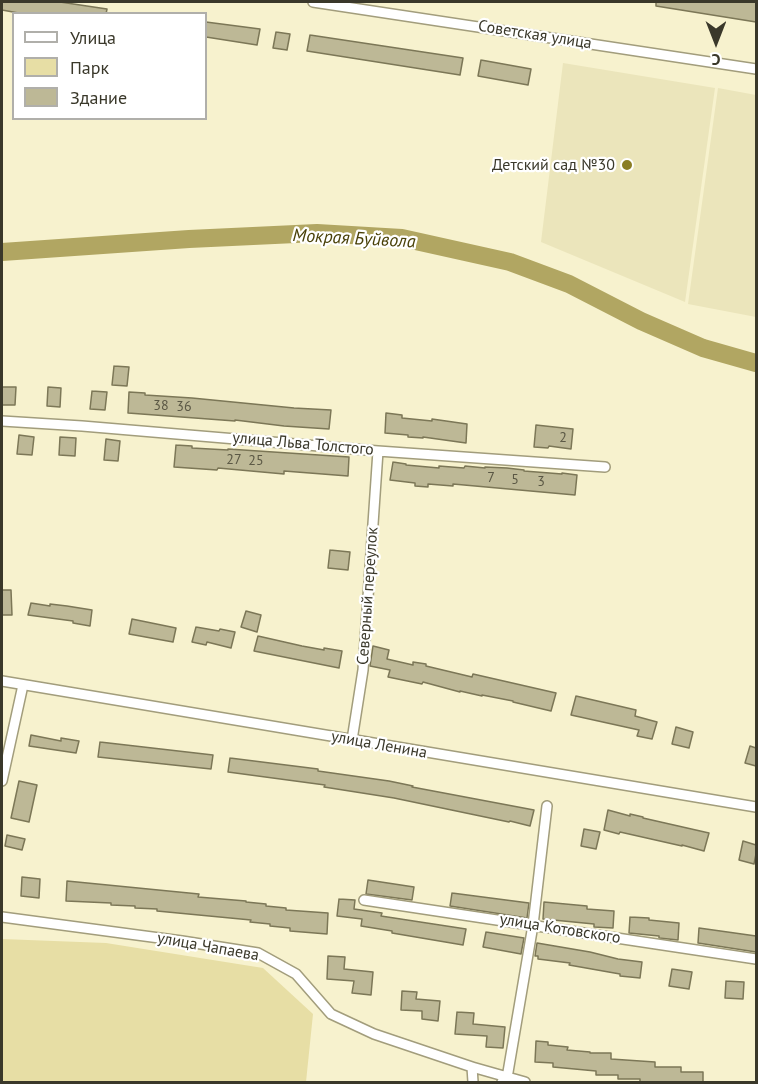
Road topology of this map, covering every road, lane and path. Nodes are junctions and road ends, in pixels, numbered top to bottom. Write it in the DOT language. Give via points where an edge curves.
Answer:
graph roads {
  1 [pos="313,2"];
  2 [pos="756,69"];
  3 [pos="2,421"];
  4 [pos="378,451"];
  5 [pos="605,467"];
  6 [pos="2,681"];
  7 [pos="23,685"];
  8 [pos="352,740"];
  9 [pos="2,781"];
  10 [pos="547,806"];
  11 [pos="756,807"];
  12 [pos="364,900"];
  13 [pos="2,917"];
  14 [pos="533,924"];
  15 [pos="756,959"];
  16 [pos="472,1067"];
  17 [pos="504,1080"];
  18 [pos="473,1083"];
  19 [pos="525,1083"];
  1 -- 2 [label="street, Советская улица"];
  3 -- 4 [label="street, улица Льва Толстого"];
  4 -- 5 [label="street, улица Льва Толстого"];
  4 -- 8 [label="street, Северный переулок" via="363,670"];
  6 -- 7 [label="street, улица Ленина"];
  7 -- 8 [label="street, улица Ленина"];
  7 -- 9 [label="street"];
  8 -- 11 [label="street, улица Ленина"];
  10 -- 14 [label="street"];
  12 -- 14 [label="street, улица Котовского"];
  13 -- 16 [label="street, улица Чапаева" via="258,953 296,974 331,1014 374,1034"];
  14 -- 15 [label="street, улица Котовского"];
  14 -- 17 [label="street"];
  16 -- 17 [label="street, улица Чапаева"];
  16 -- 18 [label="street"];
  17 -- 19 [label="street, улица Чапаева"];
}
